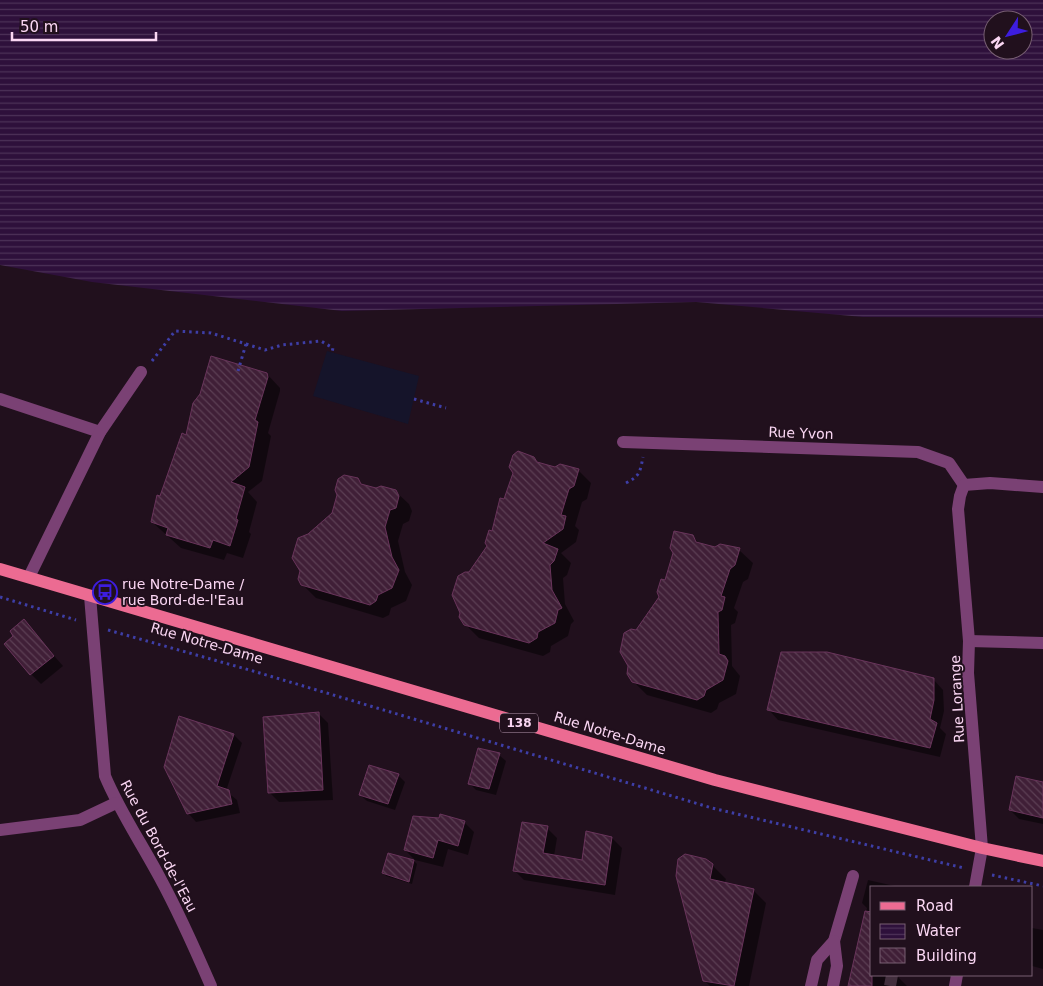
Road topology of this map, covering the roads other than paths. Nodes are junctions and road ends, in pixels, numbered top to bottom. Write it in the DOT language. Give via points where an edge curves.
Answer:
graph roads {
  1 [pos="140,372"];
  2 [pos="0,399"];
  3 [pos="100,432"];
  4 [pos="623,442"];
  5 [pos="964,485"];
  6 [pos="1043,487"];
  7 [pos="0,569"];
  8 [pos="29,577"];
  9 [pos="90,596"];
  10 [pos="969,640"];
  11 [pos="1043,643"];
  12 [pos="116,803"];
  13 [pos="0,830"];
  14 [pos="982,848"];
  15 [pos="1043,861"];
  16 [pos="853,876"];
  17 [pos="975,886"];
  18 [pos="834,941"];
  19 [pos="211,986"];
  20 [pos="811,986"];
  21 [pos="833,986"];
  1 -- 3 [label="street"];
  2 -- 3 [label="street"];
  3 -- 8 [label="street"];
  4 -- 5 [label="street, Rue Yvon" via="918,452 949,463"];
  5 -- 6 [label="street" via="990,483"];
  5 -- 10 [label="street, Rue Lorange" via="958,509"];
  7 -- 8 [label="main road, Rue Notre-Dame / 138"];
  8 -- 9 [label="main road, Rue Notre-Dame / 138"];
  9 -- 12 [label="street, Rue du Bord-de-l'Eau" via="104,776"];
  9 -- 14 [label="main road, Rue Notre-Dame / 138" via="716,780"];
  10 -- 11 [label="street"];
  10 -- 14 [label="street, Rue Lorange" via="968,673"];
  12 -- 13 [label="street" via="80,820"];
  12 -- 19 [label="street, Rue du Bord-de-l'Eau" via="190,936"];
  14 -- 15 [label="main road, Rue Notre-Dame / 138"];
  14 -- 17 [label="street, Rue Lorange"];
  16 -- 18 [label="street"];
  18 -- 20 [label="street" via="818,960"];
  18 -- 21 [label="street" via="837,966"];
}
